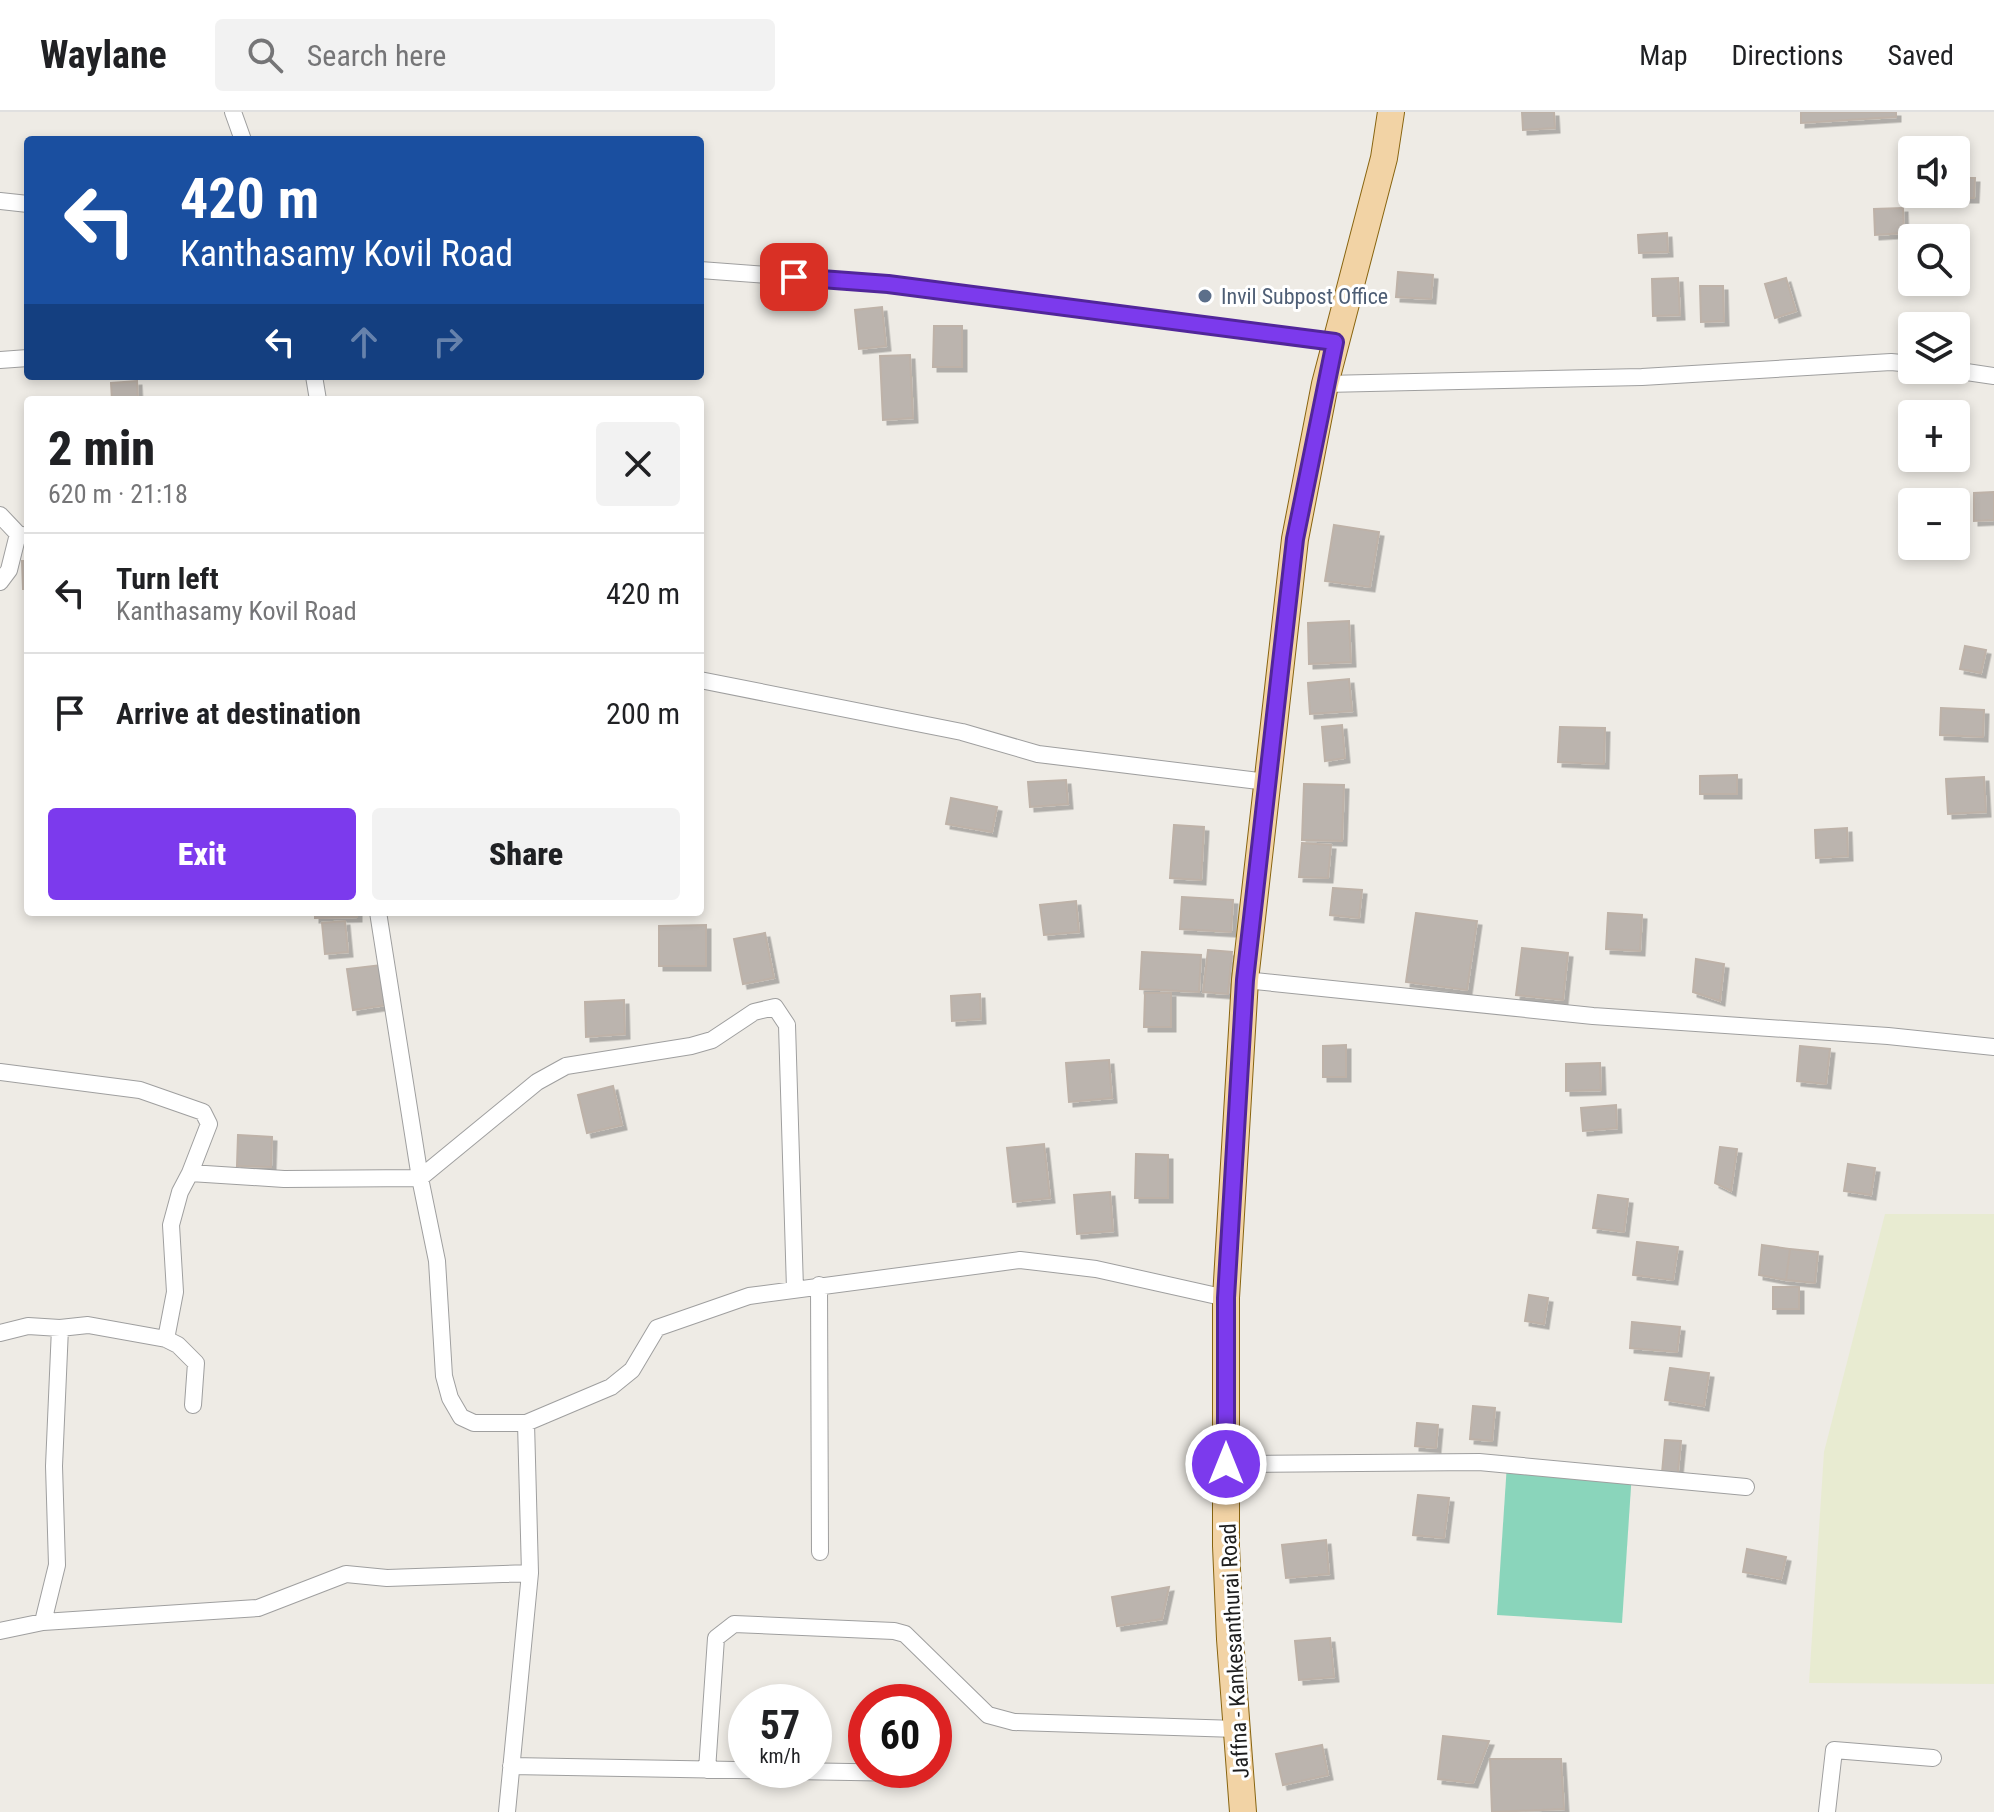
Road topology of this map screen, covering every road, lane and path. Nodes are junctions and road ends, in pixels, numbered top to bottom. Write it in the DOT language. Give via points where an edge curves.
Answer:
graph roads {
  1 [pos="233,112"];
  2 [pos="1391,112"];
  3 [pos="242,136"];
  4 [pos="0,201"];
  5 [pos="24,204"];
  6 [pos="704,270"];
  7 [pos="1335,342"];
  8 [pos="24,358"];
  9 [pos="0,360"];
  10 [pos="1898,363"];
  11 [pos="1970,372"];
  12 [pos="1994,376"];
  13 [pos="1325,384"];
  14 [pos="0,515"];
  15 [pos="23,535"];
  16 [pos="0,582"];
  17 [pos="704,681"];
  18 [pos="1267,782"];
  19 [pos="379,916"];
  20 [pos="1245,980"];
  21 [pos="1994,1047"];
  22 [pos="0,1072"];
  23 [pos="190,1173"];
  24 [pos="420,1178"];
  25 [pos="819,1285"];
  26 [pos="795,1289"];
  27 [pos="1226,1298"];
  28 [pos="60,1328"];
  29 [pos="0,1333"];
  30 [pos="166,1339"];
  31 [pos="193,1405"];
  32 [pos="526,1423"];
  33 [pos="1226,1464"];
  34 [pos="1746,1487"];
  35 [pos="820,1552"];
  36 [pos="530,1573"];
  37 [pos="43,1622"];
  38 [pos="0,1631"];
  39 [pos="1237,1729"];
  40 [pos="1933,1758"];
  41 [pos="511,1766"];
  42 [pos="707,1770"];
  43 [pos="848,1772"];
  44 [pos="507,1812"];
  45 [pos="1243,1812"];
  46 [pos="1827,1812"];
  1 -- 3 [label="street"];
  2 -- 7 [label="main road, Jaffna - Kankesanthurai Road" via="1384,158"];
  4 -- 5 [label="street"];
  6 -- 7 [label="street" via="888,284"];
  7 -- 13 [label="main road, Jaffna - Kankesanthurai Road"];
  8 -- 9 [label="street"];
  10 -- 13 [label="street" via="1642,377"];
  11 -- 12 [label="street"];
  13 -- 18 [label="main road, Jaffna - Kankesanthurai Road" via="1295,539"];
  14 -- 15 [label="street"];
  15 -- 16 [label="street"];
  17 -- 18 [label="street" via="962,732 1038,754"];
  18 -- 20 [label="main road, Jaffna - Kankesanthurai Road"];
  19 -- 24 [label="street"];
  20 -- 21 [label="street" via="1593,1016"];
  20 -- 27 [label="main road, Jaffna - Kankesanthurai Road"];
  22 -- 23 [label="street" via="140,1090 203,1112 209,1124"];
  23 -- 24 [label="street"];
  23 -- 30 [label="street" via="171,1225 175,1292"];
  24 -- 26 [label="street" via="537,1082 566,1066 691,1046 712,1040 754,1012 775,1007 787,1025"];
  24 -- 32 [label="street" via="437,1261 450,1398 461,1417 474,1423"];
  25 -- 26 [label="street"];
  25 -- 27 [label="street" via="1020,1260 1096,1269"];
  25 -- 35 [label="street"];
  26 -- 32 [label="street" via="749,1296 657,1328 632,1370 611,1387"];
  27 -- 33 [label="main road, Jaffna - Kankesanthurai Road"];
  28 -- 29 [label="street" via="28,1326"];
  28 -- 30 [label="street" via="88,1325"];
  28 -- 37 [label="street" via="54,1466 57,1565"];
  30 -- 31 [label="street" via="196,1363"];
  32 -- 36 [label="street"];
  33 -- 34 [label="street" via="1479,1462"];
  33 -- 39 [label="main road, Jaffna - Kankesanthurai Road"];
  36 -- 37 [label="street" via="387,1578 346,1574 258,1608"];
  36 -- 41 [label="street"];
  37 -- 38 [label="street"];
  39 -- 42 [label="street" via="1014,1722 988,1715 905,1634 734,1624 716,1638"];
  39 -- 45 [label="main road, Jaffna - Kankesanthurai Road"];
  40 -- 46 [label="street" via="1834,1750"];
  41 -- 42 [label="street"];
  41 -- 44 [label="street"];
  42 -- 43 [label="street"];
}
